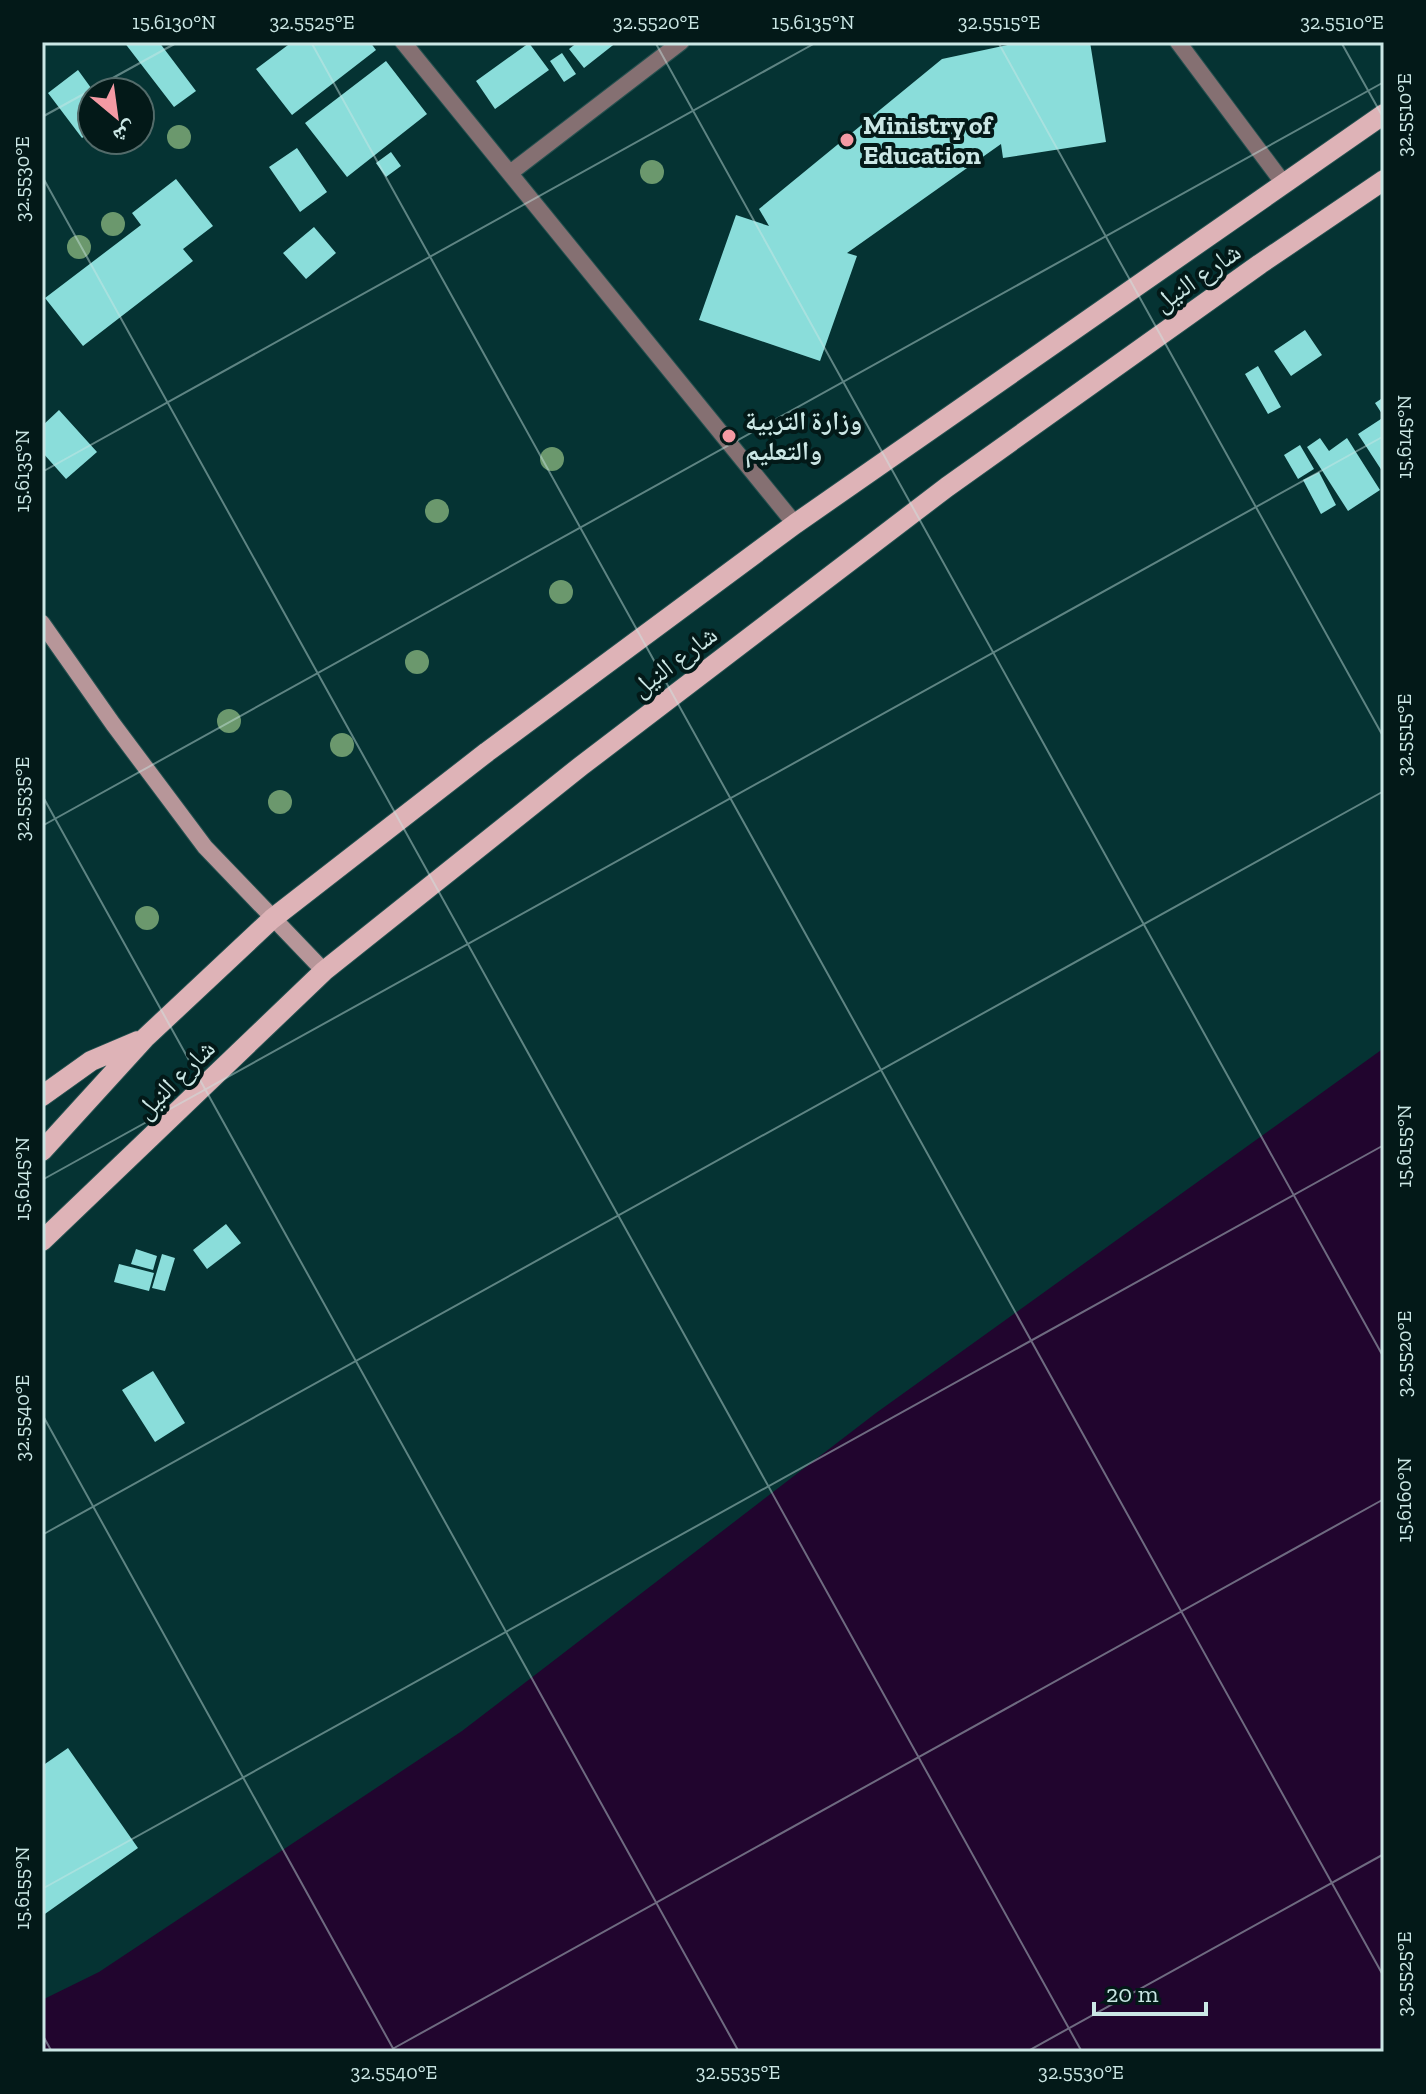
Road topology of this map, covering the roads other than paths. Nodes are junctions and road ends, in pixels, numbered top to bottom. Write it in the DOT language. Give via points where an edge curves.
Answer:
graph roads {
  1 [pos="403,42"];
  2 [pos="681,42"];
  3 [pos="1178,42"];
  4 [pos="1384,114"];
  5 [pos="510,173"];
  6 [pos="1384,180"];
  7 [pos="1284,184"];
  8 [pos="795,524"];
  9 [pos="42,623"];
  10 [pos="272,919"];
  11 [pos="324,971"];
  12 [pos="145,1038"];
  13 [pos="42,1096"];
  14 [pos="42,1151"];
  15 [pos="42,1241"];
  1 -- 5 [label="lane"];
  2 -- 5 [label="lane"];
  3 -- 7 [label="lane"];
  4 -- 7 [label="main road, شارع النيل"];
  5 -- 8 [label="lane"];
  6 -- 11 [label="main road, شارع النيل" via="947,487 661,702"];
  7 -- 8 [label="main road, شارع النيل"];
  8 -- 10 [label="main road, شارع النيل"];
  9 -- 10 [label="main road" via="205,847"];
  10 -- 11 [label="main road"];
  10 -- 12 [label="main road, شارع النيل"];
  11 -- 15 [label="main road, شارع النيل"];
  12 -- 13 [label="main road" via="91,1061"];
  12 -- 14 [label="main road, شارع النيل"];
}
